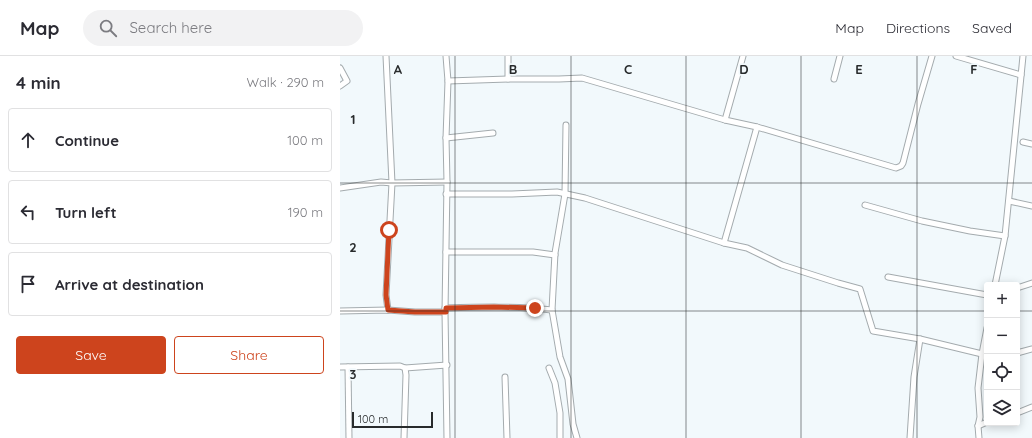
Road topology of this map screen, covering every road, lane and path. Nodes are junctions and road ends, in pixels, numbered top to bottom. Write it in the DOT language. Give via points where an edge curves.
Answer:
graph roads {
  1 [pos="386,56"];
  2 [pos="446,56"];
  3 [pos="508,56"];
  4 [pos="743,56"];
  5 [pos="840,56"];
  6 [pos="932,56"];
  7 [pos="956,56"];
  8 [pos="1023,56"];
  9 [pos="340,68"];
  10 [pos="1021,75"];
  11 [pos="508,79"];
  12 [pos="834,79"];
  13 [pos="448,81"];
  14 [pos="340,86"];
  15 [pos="725,120"];
  16 [pos="566,125"];
  17 [pos="757,128"];
  18 [pos="493,133"];
  19 [pos="446,138"];
  20 [pos="1023,142"];
  21 [pos="1032,144"];
  22 [pos="447,182"];
  23 [pos="392,183"];
  24 [pos="340,188"];
  25 [pos="446,194"];
  26 [pos="565,194"];
  27 [pos="1009,201"];
  28 [pos="865,205"];
  29 [pos="1032,206"];
  30 [pos="1005,236"];
  31 [pos="724,242"];
  32 [pos="446,252"];
  33 [pos="555,255"];
  34 [pos="888,277"];
  35 [pos="996,282"];
  36 [pos="1032,283"];
  37 [pos="1020,287"];
  38 [pos="984,294"];
  39 [pos="388,310"];
  40 [pos="446,310"];
  41 [pos="552,310"];
  42 [pos="340,311"];
  43 [pos="920,339"];
  44 [pos="1032,349"];
  45 [pos="1020,352"];
  46 [pos="984,354"];
  47 [pos="984,359"];
  48 [pos="447,365"];
  49 [pos="340,367"];
  50 [pos="348,367"];
  51 [pos="404,368"];
  52 [pos="549,368"];
  53 [pos="505,377"];
  54 [pos="1030,408"];
  55 [pos="1020,412"];
  56 [pos="1032,413"];
  57 [pos="984,423"];
  58 [pos="978,426"];
  59 [pos="349,438"];
  60 [pos="404,438"];
  61 [pos="448,438"];
  62 [pos="507,438"];
  63 [pos="560,438"];
  64 [pos="577,438"];
  65 [pos="910,438"];
  66 [pos="979,438"];
  1 -- 23 [label="street"];
  2 -- 13 [label="street"];
  3 -- 11 [label="street"];
  4 -- 15 [label="street"];
  5 -- 12 [label="street"];
  6 -- 17 [label="street" via="903,162 896,168"];
  7 -- 10 [label="street"];
  8 -- 10 [label="street"];
  9 -- 14 [label="street" via="346,81"];
  10 -- 27 [label="street"];
  11 -- 13 [label="street"];
  11 -- 15 [label="street" via="582,78"];
  13 -- 19 [label="street"];
  15 -- 17 [label="street"];
  16 -- 26 [label="street"];
  17 -- 31 [label="street"];
  18 -- 19 [label="street"];
  19 -- 22 [label="street"];
  20 -- 21 [label="street"];
  22 -- 23 [label="street"];
  22 -- 25 [label="street"];
  23 -- 24 [label="street" via="381,182"];
  23 -- 39 [label="street" via="386,295"];
  25 -- 26 [label="street"];
  25 -- 32 [label="street"];
  26 -- 31 [label="street"];
  26 -- 33 [label="street"];
  27 -- 29 [label="street"];
  27 -- 30 [label="street"];
  28 -- 30 [label="street" via="922,221"];
  30 -- 35 [label="street"];
  31 -- 43 [label="street" via="747,248 782,265 860,288 873,330"];
  32 -- 33 [label="street" via="533,252"];
  32 -- 40 [label="street"];
  33 -- 41 [label="street"];
  34 -- 38 [label="street"];
  36 -- 37 [label="street"];
  39 -- 40 [label="street"];
  39 -- 42 [label="street"];
  40 -- 41 [label="street" via="494,307"];
  40 -- 48 [label="street"];
  41 -- 64 [label="street" via="560,357 568,379"];
  43 -- 46 [label="street"];
  43 -- 65 [label="street" via="914,377"];
  44 -- 45 [label="street"];
  47 -- 58 [label="street" via="978,388"];
  48 -- 51 [label="street"];
  48 -- 61 [label="street"];
  49 -- 50 [label="street"];
  50 -- 51 [label="street"];
  50 -- 59 [label="street"];
  51 -- 60 [label="street"];
  52 -- 63 [label="street" via="555,383 560,413"];
  53 -- 62 [label="street"];
  54 -- 55 [label="street"];
  54 -- 56 [label="street"];
  57 -- 58 [label="street"];
  58 -- 66 [label="street"];
}
